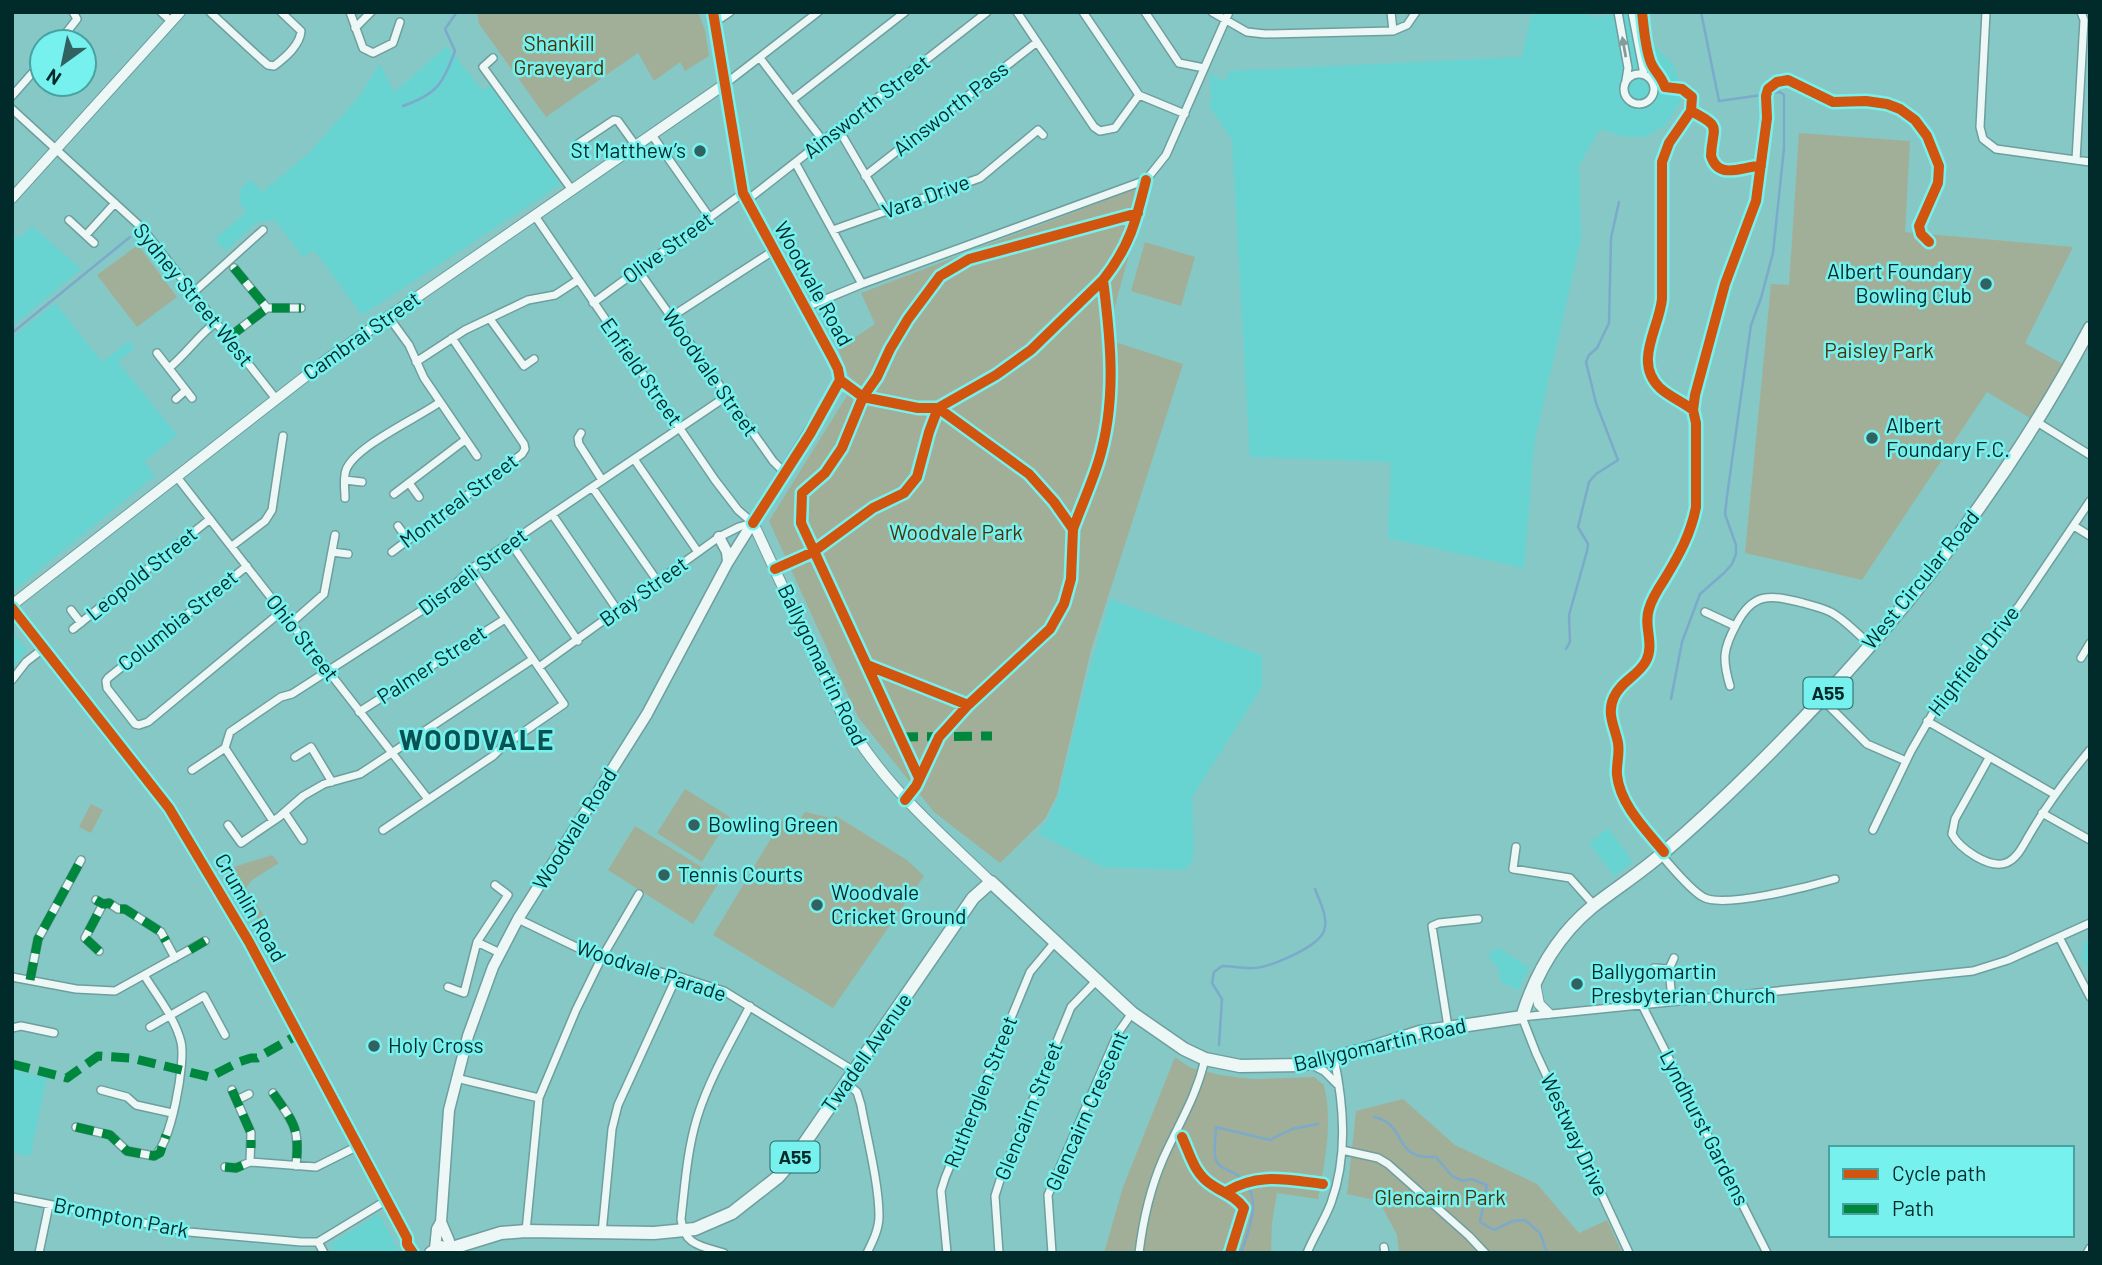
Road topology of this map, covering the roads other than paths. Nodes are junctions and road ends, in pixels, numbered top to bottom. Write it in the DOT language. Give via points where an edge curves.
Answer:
graph roads {
  1 [pos="73,12"];
  2 [pos="161,12"];
  3 [pos="180,12"];
  4 [pos="210,12"];
  5 [pos="281,12"];
  6 [pos="350,12"];
  7 [pos="371,12"];
  8 [pos="730,12"];
  9 [pos="818,12"];
  10 [pos="905,12"];
  11 [pos="1017,12"];
  12 [pos="1083,12"];
  13 [pos="1145,12"];
  14 [pos="1212,12"];
  15 [pos="1229,12"];
  16 [pos="1391,12"];
  17 [pos="1416,12"];
  18 [pos="1618,12"];
  19 [pos="1632,12"];
  20 [pos="1986,12"];
  21 [pos="2081,12"];
  22 [pos="982,14"];
  23 [pos="714,17"];
  24 [pos="1225,21"];
  25 [pos="172,22"];
  26 [pos="400,22"];
  27 [pos="72,28"];
  28 [pos="355,29"];
  29 [pos="1393,31"];
  30 [pos="1037,42"];
  31 [pos="493,58"];
  32 [pos="761,58"];
  33 [pos="1204,68"];
  34 [pos="1644,74"];
  35 [pos="28,78"];
  36 [pos="1626,81"];
  37 [pos="725,84"];
  38 [pos="1139,95"];
  39 [pos="12,96"];
  40 [pos="792,100"];
  41 [pos="12,109"];
  42 [pos="1185,114"];
  43 [pos="839,130"];
  44 [pos="652,135"];
  45 [pos="1043,135"];
  46 [pos="824,142"];
  47 [pos="575,146"];
  48 [pos="636,146"];
  49 [pos="56,150"];
  50 [pos="2076,160"];
  51 [pos="2090,162"];
  52 [pos="796,164"];
  53 [pos="864,176"];
  54 [pos="572,190"];
  55 [pos="745,197"];
  56 [pos="12,198"];
  57 [pos="115,203"];
  58 [pos="887,212"];
  59 [pos="535,216"];
  60 [pos="709,218"];
  61 [pos="69,220"];
  62 [pos="263,230"];
  63 [pos="833,230"];
  64 [pos="86,235"];
  65 [pos="94,243"];
  66 [pos="773,251"];
  67 [pos="234,268"];
  68 [pos="638,270"];
  69 [pos="578,280"];
  70 [pos="862,284"];
  71 [pos="194,292"];
  72 [pos="593,303"];
  73 [pos="267,308"];
  74 [pos="301,308"];
  75 [pos="804,308"];
  76 [pos="388,316"];
  77 [pos="671,317"];
  78 [pos="490,319"];
  79 [pos="216,322"];
  80 [pos="2090,328"];
  81 [pos="228,338"];
  82 [pos="452,338"];
  83 [pos="157,353"];
  84 [pos="534,359"];
  85 [pos="416,362"];
  86 [pos="169,368"];
  87 [pos="186,390"];
  88 [pos="727,396"];
  89 [pos="192,398"];
  90 [pos="176,399"];
  91 [pos="276,399"];
  92 [pos="440,402"];
  93 [pos="2037,422"];
  94 [pos="680,428"];
  95 [pos="581,433"];
  96 [pos="283,436"];
  97 [pos="466,440"];
  98 [pos="2090,455"];
  99 [pos="477,456"];
  100 [pos="269,457"];
  101 [pos="279,458"];
  102 [pos="634,458"];
  103 [pos="785,473"];
  104 [pos="177,477"];
  105 [pos="345,480"];
  106 [pos="602,480"];
  107 [pos="362,482"];
  108 [pos="409,483"];
  109 [pos="592,487"];
  110 [pos="394,494"];
  111 [pos="419,496"];
  112 [pos="345,498"];
  113 [pos="2090,501"];
  114 [pos="552,514"];
  115 [pos="210,519"];
  116 [pos="753,523"];
  117 [pos="398,526"];
  118 [pos="2074,526"];
  119 [pos="335,535"];
  120 [pos="2090,536"];
  121 [pos="719,537"];
  122 [pos="408,540"];
  123 [pos="510,542"];
  124 [pos="232,546"];
  125 [pos="332,552"];
  126 [pos="392,552"];
  127 [pos="698,552"];
  128 [pos="348,554"];
  129 [pos="728,562"];
  130 [pos="247,566"];
  131 [pos="471,569"];
  132 [pos="658,582"];
  133 [pos="12,606"];
  134 [pos="71,610"];
  135 [pos="282,611"];
  136 [pos="618,611"];
  137 [pos="1705,612"];
  138 [pos="505,619"];
  139 [pos="81,623"];
  140 [pos="290,623"];
  141 [pos="1735,626"];
  142 [pos="73,629"];
  143 [pos="578,641"];
  144 [pos="2090,643"];
  145 [pos="1870,645"];
  146 [pos="44,648"];
  147 [pos="2081,658"];
  148 [pos="533,659"];
  149 [pos="539,667"];
  150 [pos="328,672"];
  151 [pos="12,680"];
  152 [pos="1730,686"];
  153 [pos="1822,699"];
  154 [pos="253,702"];
  155 [pos="260,712"];
  156 [pos="359,712"];
  157 [pos="1927,721"];
  158 [pos="225,748"];
  159 [pos="2090,750"];
  160 [pos="392,753"];
  161 [pos="295,757"];
  162 [pos="1989,758"];
  163 [pos="1906,761"];
  164 [pos="192,770"];
  165 [pos="332,782"];
  166 [pos="2054,794"];
  167 [pos="428,799"];
  168 [pos="285,813"];
  169 [pos="2042,813"];
  170 [pos="273,821"];
  171 [pos="229,825"];
  172 [pos="383,830"];
  173 [pos="1872,830"];
  174 [pos="303,840"];
  175 [pos="2090,840"];
  176 [pos="1516,847"];
  177 [pos="1661,855"];
  178 [pos="81,860"];
  179 [pos="1835,879"];
  180 [pos="991,882"];
  181 [pos="495,885"];
  182 [pos="639,894"];
  183 [pos="1594,905"];
  184 [pos="518,919"];
  185 [pos="1478,919"];
  186 [pos="2090,923"];
  187 [pos="2059,937"];
  188 [pos="205,941"];
  189 [pos="477,942"];
  190 [pos="1055,942"];
  191 [pos="99,951"];
  192 [pos="500,953"];
  193 [pos="175,958"];
  194 [pos="1674,958"];
  195 [pos="601,960"];
  196 [pos="1654,968"];
  197 [pos="1669,969"];
  198 [pos="144,975"];
  199 [pos="677,976"];
  200 [pos="12,977"];
  201 [pos="30,980"];
  202 [pos="1096,981"];
  203 [pos="1535,982"];
  204 [pos="448,987"];
  205 [pos="2090,998"];
  206 [pos="1672,1000"];
  207 [pos="1641,1003"];
  208 [pos="750,1006"];
  209 [pos="1132,1013"];
  210 [pos="1548,1013"];
  211 [pos="169,1015"];
  212 [pos="1522,1017"];
  213 [pos="150,1027"];
  214 [pos="1448,1027"];
  215 [pos="12,1028"];
  216 [pos="54,1033"];
  217 [pos="225,1035"];
  218 [pos="1334,1058"];
  219 [pos="1205,1059"];
  220 [pos="1308,1063"];
  221 [pos="854,1071"];
  222 [pos="456,1078"];
  223 [pos="846,1083"];
  224 [pos="1340,1087"];
  225 [pos="101,1090"];
  226 [pos="232,1090"];
  227 [pos="274,1093"];
  228 [pos="249,1094"];
  229 [pos="539,1098"];
  230 [pos="237,1100"];
  231 [pos="172,1113"];
  232 [pos="76,1126"];
  233 [pos="295,1127"];
  234 [pos="286,1130"];
  235 [pos="358,1146"];
  236 [pos="1342,1150"];
  237 [pos="248,1163"];
  238 [pos="296,1166"];
  239 [pos="226,1167"];
  240 [pos="12,1197"];
  241 [pos="387,1200"];
  242 [pos="49,1205"];
  243 [pos="441,1222"];
  244 [pos="526,1231"];
  245 [pos="683,1231"];
  246 [pos="602,1233"];
  247 [pos="407,1238"];
  248 [pos="483,1240"];
  249 [pos="318,1242"];
  250 [pos="2090,1248"];
  251 [pos="450,1250"];
  252 [pos="431,1252"];
  253 [pos="39,1253"];
  254 [pos="324,1253"];
  255 [pos="413,1253"];
  256 [pos="467,1253"];
  257 [pos="724,1253"];
  258 [pos="867,1253"];
  259 [pos="947,1253"];
  260 [pos="999,1253"];
  261 [pos="1052,1253"];
  262 [pos="1139,1253"];
  263 [pos="1307,1253"];
  264 [pos="1485,1253"];
  265 [pos="1629,1253"];
  266 [pos="1768,1253"];
  267 [pos="2087,1253"];
  1 -- 27 [label="street" via="77,19"];
  2 -- 25 [label="street"];
  3 -- 25 [label="street"];
  4 -- 5 [label="street" via="274,66 301,36"];
  6 -- 28 [label="street"];
  7 -- 28 [label="street"];
  8 -- 23 [label="street"];
  9 -- 32 [label="street"];
  10 -- 40 [label="street"];
  11 -- 30 [label="street"];
  12 -- 38 [label="street"];
  13 -- 33 [label="street" via="1180,63"];
  14 -- 24 [label="street"];
  15 -- 24 [label="street"];
  16 -- 29 [label="street"];
  17 -- 29 [label="street" via="1407,25"];
  36 -- 18 [label="street, one-way"];
  19 -- 34 [label="street"];
  20 -- 50 [label="street" via="1983,139 1996,149"];
  21 -- 50 [label="street"];
  22 -- 43 [label="street, Ainsworth Street"];
  23 -- 37 [label="main road, Woodvale Road"];
  24 -- 29 [label="street" via="1247,32 1265,34"];
  24 -- 33 [label="street"];
  25 -- 49 [label="street"];
  26 -- 28 [label="street" via="393,43 373,53 363,48"];
  30 -- 38 [label="street" via="1100,131 1115,128"];
  30 -- 53 [label="street, Ainsworth Pass"];
  31 -- 54 [label="street" via="483,67"];
  32 -- 37 [label="street"];
  32 -- 40 [label="street"];
  33 -- 42 [label="street"];
  34 -- 36 [label="street" via="1634,74"];
  34 -- 36 [label="street" via="1655,90 1647,103 1628,100"];
  35 -- 39 [label="street"];
  37 -- 44 [label="street, Cambrai Street"];
  37 -- 55 [label="main road, Woodvale Road"];
  38 -- 42 [label="street"];
  40 -- 46 [label="street"];
  41 -- 49 [label="street, Sydney Street West"];
  42 -- 70 [label="street" via="1166,155 1146,180"];
  43 -- 46 [label="street, Ainsworth Street"];
  43 -- 53 [label="street"];
  44 -- 48 [label="street, Cambrai Street"];
  44 -- 60 [label="street"];
  45 -- 58 [label="street, Vara Drive" via="1038,130 980,178"];
  46 -- 52 [label="street, Ainsworth Street"];
  47 -- 48 [label="street" via="614,120"];
  48 -- 54 [label="street, Cambrai Street"];
  49 -- 56 [label="street"];
  49 -- 57 [label="street, Sydney Street West"];
  50 -- 51 [label="street"];
  52 -- 55 [label="street, Ainsworth Street"];
  52 -- 63 [label="street"];
  53 -- 58 [label="street"];
  54 -- 59 [label="street, Cambrai Street"];
  55 -- 60 [label="street, Olive Street"];
  55 -- 66 [label="main road, Woodvale Road"];
  57 -- 64 [label="street"];
  57 -- 71 [label="street, Sydney Street West" via="142,228"];
  58 -- 63 [label="street, Vara Drive"];
  59 -- 69 [label="street, Enfield Street"];
  59 -- 76 [label="street, Cambrai Street"];
  60 -- 68 [label="street, Olive Street"];
  61 -- 64 [label="street"];
  62 -- 71 [label="street"];
  63 -- 70 [label="street"];
  64 -- 65 [label="street"];
  66 -- 75 [label="main road, Woodvale Road"];
  66 -- 77 [label="street"];
  67 -- 73 [label="street"];
  68 -- 72 [label="street, Olive Street"];
  68 -- 77 [label="street, Woodvale Street"];
  69 -- 72 [label="street, Enfield Street"];
  69 -- 78 [label="street" via="555,295 528,300"];
  70 -- 75 [label="street"];
  71 -- 79 [label="street, Sydney Street West"];
  72 -- 94 [label="street, Enfield Street"];
  73 -- 74 [label="street"];
  73 -- 81 [label="street"];
  75 -- 103 [label="main road, Woodvale Road" via="838,369 839,380"];
  76 -- 85 [label="street"];
  76 -- 91 [label="street, Cambrai Street"];
  77 -- 88 [label="street, Woodvale Street"];
  78 -- 82 [label="street"];
  78 -- 84 [label="street" via="524,366"];
  79 -- 81 [label="street, Sydney Street West"];
  79 -- 86 [label="street"];
  80 -- 93 [label="main road, West Circular Road / A55"];
  81 -- 91 [label="street, Sydney Street West"];
  82 -- 85 [label="street"];
  82 -- 122 [label="street, Montreal Street" via="525,449"];
  83 -- 86 [label="street"];
  85 -- 92 [label="street"];
  86 -- 87 [label="street"];
  87 -- 89 [label="street"];
  87 -- 90 [label="street"];
  88 -- 94 [label="street, Disraeli Street"];
  88 -- 103 [label="street, Woodvale Street"];
  91 -- 104 [label="street, Cambrai Street"];
  92 -- 97 [label="street"];
  92 -- 105 [label="street" via="356,457"];
  93 -- 98 [label="street"];
  93 -- 145 [label="main road, West Circular Road / A55" via="1950,548"];
  94 -- 102 [label="street, Disraeli Street"];
  94 -- 116 [label="street, Enfield Street" via="738,510"];
  95 -- 106 [label="street" via="579,444"];
  96 -- 101 [label="street"];
  97 -- 99 [label="street"];
  97 -- 108 [label="street"];
  100 -- 101 [label="street"];
  101 -- 124 [label="street" via="269,516"];
  102 -- 106 [label="street, Disraeli Street"];
  102 -- 127 [label="street"];
  103 -- 116 [label="main road, Woodvale Road"];
  104 -- 115 [label="street, Ohio Street"];
  104 -- 133 [label="street, Cambrai Street"];
  105 -- 107 [label="street"];
  105 -- 112 [label="street"];
  106 -- 109 [label="street, Disraeli Street"];
  108 -- 110 [label="street"];
  108 -- 111 [label="street"];
  109 -- 114 [label="street, Disraeli Street"];
  109 -- 132 [label="street"];
  113 -- 118 [label="street, Highfield Drive"];
  114 -- 123 [label="street, Disraeli Street"];
  114 -- 136 [label="street"];
  115 -- 124 [label="street, Ohio Street"];
  115 -- 139 [label="street, Leopold Street"];
  116 -- 121 [label="street, Bray Street"];
  116 -- 129 [label="main road, Woodvale Road"];
  116 -- 180 [label="street, Ballygomartin Road" via="854,735 905,800"];
  117 -- 122 [label="street"];
  118 -- 120 [label="street"];
  118 -- 157 [label="street, Highfield Drive" via="2019,606"];
  119 -- 125 [label="street"];
  121 -- 127 [label="street, Bray Street"];
  121 -- 129 [label="main road"];
  122 -- 126 [label="street, Montreal Street"];
  123 -- 131 [label="street, Disraeli Street"];
  123 -- 143 [label="street"];
  124 -- 130 [label="street, Ohio Street"];
  125 -- 128 [label="street"];
  125 -- 140 [label="street" via="324,594"];
  127 -- 132 [label="street, Bray Street"];
  129 -- 184 [label="main road, Woodvale Road" via="648,714"];
  130 -- 135 [label="street, Ohio Street"];
  130 -- 135 [label="street, Columbia Street" via="110,676 107,688 135,724 143,725"];
  131 -- 138 [label="street"];
  131 -- 150 [label="street, Disraeli Street" via="445,596"];
  132 -- 136 [label="street, Bray Street"];
  133 -- 146 [label="main road, Crumlin Road"];
  134 -- 139 [label="street"];
  135 -- 140 [label="street, Ohio Street"];
  136 -- 143 [label="street, Bray Street"];
  137 -- 141 [label="street"];
  138 -- 148 [label="street"];
  138 -- 156 [label="street, Palmer Street"];
  139 -- 142 [label="street, Leopold Street"];
  140 -- 150 [label="street, Ohio Street"];
  141 -- 145 [label="street" via="1756,600 1778,597 1834,614"];
  141 -- 152 [label="street" via="1724,651"];
  143 -- 149 [label="street, Bray Street"];
  144 -- 147 [label="street"];
  145 -- 153 [label="main road, West Circular Road / A55"];
  146 -- 151 [label="street"];
  146 -- 235 [label="main road, Crumlin Road" via="169,808 249,942"];
  148 -- 149 [label="street"];
  148 -- 160 [label="street"];
  149 -- 167 [label="street" via="564,704"];
  150 -- 155 [label="street, Disraeli Street"];
  150 -- 156 [label="street, Ohio Street"];
  153 -- 163 [label="street" via="1867,744"];
  153 -- 177 [label="main road, West Circular Road / A55"];
  154 -- 155 [label="street"];
  155 -- 158 [label="street, Disraeli Street" via="230,732"];
  156 -- 160 [label="street, Ohio Street"];
  157 -- 162 [label="street"];
  157 -- 163 [label="street, Highfield Drive"];
  158 -- 164 [label="street, Disraeli Street"];
  158 -- 170 [label="street"];
  159 -- 166 [label="street"];
  160 -- 165 [label="street" via="354,777"];
  160 -- 167 [label="street, Ohio Street"];
  161 -- 165 [label="street" via="311,747"];
  162 -- 166 [label="street"];
  162 -- 169 [label="street" via="1955,818 1952,834 1959,845 1993,864 2006,863 2018,854"];
  163 -- 173 [label="street, Highfield Drive"];
  165 -- 168 [label="street" via="293,802"];
  166 -- 169 [label="street"];
  167 -- 172 [label="street"];
  168 -- 170 [label="street"];
  168 -- 174 [label="street"];
  169 -- 175 [label="street"];
  170 -- 171 [label="street" via="241,843"];
  176 -- 183 [label="street" via="1513,869 1570,878"];
  177 -- 179 [label="street" via="1703,897 1714,900 1776,895"];
  177 -- 183 [label="main road, West Circular Road / A55"];
  178 -- 201 [label="street" via="38,939"];
  180 -- 190 [label="main road, Ballygomartin Road"];
  180 -- 221 [label="main road, Twadell Avenue / A55" via="974,898"];
  181 -- 189 [label="street" via="508,895"];
  182 -- 195 [label="street"];
  183 -- 203 [label="main road, West Circular Road / A55" via="1558,943"];
  184 -- 192 [label="main road, Woodvale Road"];
  184 -- 195 [label="street, Woodvale Parade"];
  185 -- 214 [label="street" via="1432,926"];
  186 -- 187 [label="street, Ballygomartin Road"];
  187 -- 205 [label="street"];
  187 -- 206 [label="street, Ballygomartin Road" via="1973,971"];
  188 -- 193 [label="street"];
  189 -- 192 [label="street"];
  189 -- 204 [label="street" via="464,993"];
  190 -- 202 [label="main road, Ballygomartin Road"];
  190 -- 259 [label="street, Rutherglen Street" via="1030,972 945,1178 941,1191"];
  191 -- 193 [label="street" via="85,938 100,902 125,909 161,932"];
  192 -- 222 [label="main road, Woodvale Road"];
  193 -- 198 [label="street"];
  194 -- 197 [label="street"];
  195 -- 199 [label="street, Woodvale Parade"];
  195 -- 229 [label="street"];
  196 -- 197 [label="street"];
  197 -- 206 [label="street"];
  198 -- 201 [label="street" via="115,990 76,989"];
  198 -- 211 [label="street"];
  199 -- 208 [label="street, Woodvale Parade" via="724,991"];
  199 -- 246 [label="street" via="618,1105"];
  200 -- 201 [label="street"];
  202 -- 209 [label="main road, Ballygomartin Road"];
  202 -- 260 [label="street, Glencairn Street" via="1071,1007 1000,1180 995,1196"];
  203 -- 210 [label="street" via="1539,1004"];
  203 -- 212 [label="main road, West Circular Road / A55"];
  206 -- 207 [label="street, Ballygomartin Road"];
  207 -- 210 [label="street, Ballygomartin Road"];
  207 -- 266 [label="street, Lyndhurst Gardens"];
  208 -- 221 [label="street, Woodvale Parade"];
  208 -- 245 [label="street" via="698,1116 686,1175"];
  209 -- 219 [label="main road, Ballygomartin Road"];
  209 -- 261 [label="street, Glencairn Crescent" via="1118,1033 1048,1195"];
  210 -- 212 [label="street, Ballygomartin Road"];
  211 -- 213 [label="street"];
  211 -- 217 [label="street" via="204,996"];
  211 -- 231 [label="street" via="180,1038 182,1060"];
  212 -- 214 [label="main road, Ballygomartin Road"];
  212 -- 265 [label="street, Westway Drive"];
  214 -- 218 [label="main road, Ballygomartin Road"];
  215 -- 216 [label="street"];
  218 -- 220 [label="main road, Ballygomartin Road"];
  218 -- 224 [label="street"];
  219 -- 220 [label="main road, Ballygomartin Road" via="1240,1066"];
  219 -- 262 [label="street" via="1195,1097 1152,1190"];
  220 -- 224 [label="street"];
  221 -- 223 [label="main road, Twadell Avenue / A55"];
  222 -- 229 [label="street"];
  222 -- 243 [label="main road, Woodvale Road" via="446,1130"];
  223 -- 245 [label="main road, Twadell Avenue / A55" via="778,1177 732,1213"];
  223 -- 258 [label="street" via="857,1091 861,1105 879,1216"];
  224 -- 236 [label="street"];
  225 -- 231 [label="street"];
  226 -- 230 [label="street"];
  227 -- 233 [label="street"];
  228 -- 230 [label="street"];
  229 -- 244 [label="street"];
  230 -- 237 [label="street" via="251,1133"];
  231 -- 232 [label="street" via="160,1153 154,1156 127,1151 110,1135"];
  233 -- 234 [label="street"];
  233 -- 238 [label="street"];
  235 -- 238 [label="street" via="316,1167"];
  235 -- 241 [label="main road, Crumlin Road"];
  236 -- 263 [label="street" via="1330,1205"];
  236 -- 264 [label="street" via="1388,1164"];
  237 -- 238 [label="street"];
  237 -- 239 [label="street"];
  240 -- 242 [label="street, Brompton Park"];
  241 -- 247 [label="main road, Crumlin Road"];
  241 -- 249 [label="street"];
  242 -- 249 [label="street, Brompton Park" via="189,1232"];
  242 -- 253 [label="street"];
  243 -- 251 [label="main road, Woodvale Road"];
  243 -- 252 [label="main road, Woodvale Road"];
  244 -- 246 [label="main road, Twadell Avenue / A55"];
  244 -- 248 [label="main road, Twadell Avenue / A55"];
  245 -- 246 [label="main road, Twadell Avenue / A55"];
  245 -- 257 [label="street" via="697,1245"];
  247 -- 252 [label="main road, Crumlin Road"];
  247 -- 255 [label="main road, Crumlin Road"];
  248 -- 251 [label="main road, Twadell Avenue / A55"];
  248 -- 256 [label="main road, Twadell Avenue / A55"];
  249 -- 254 [label="street"];
  250 -- 267 [label="street"];
  251 -- 252 [label="main road, A55" via="441,1247"];
}
